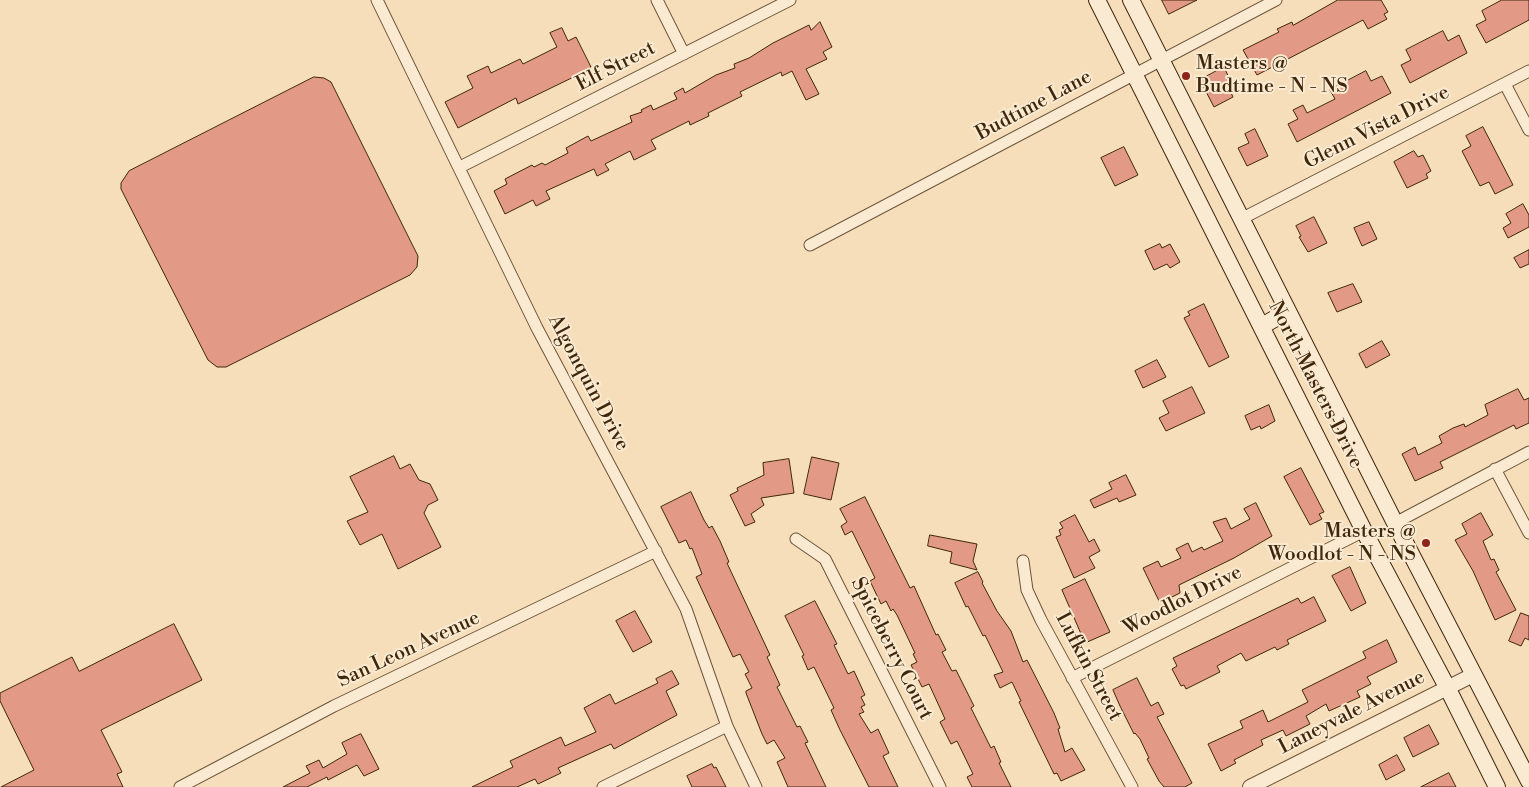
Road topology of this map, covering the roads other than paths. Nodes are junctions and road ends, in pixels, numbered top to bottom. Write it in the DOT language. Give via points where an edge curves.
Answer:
graph roads {
  1 [pos="377,0"];
  2 [pos="657,0"];
  3 [pos="790,0"];
  4 [pos="1097,0"];
  5 [pos="1130,0"];
  6 [pos="1276,0"];
  7 [pos="684,54"];
  8 [pos="1161,60"];
  9 [pos="1529,71"];
  10 [pos="1134,74"];
  11 [pos="1505,84"];
  12 [pos="1529,130"];
  13 [pos="460,166"];
  14 [pos="1241,219"];
  15 [pos="810,245"];
  16 [pos="1288,311"];
  17 [pos="1262,326"];
  18 [pos="1529,452"];
  19 [pos="1495,469"];
  20 [pos="1395,523"];
  21 [pos="1364,531"];
  22 [pos="1529,533"];
  23 [pos="796,539"];
  24 [pos="656,551"];
  25 [pos="1023,561"];
  26 [pos="1473,675"];
  27 [pos="1072,678"];
  28 [pos="1447,686"];
  29 [pos="727,726"];
  30 [pos="1529,781"];
  31 [pos="180,787"];
  32 [pos="603,787"];
  33 [pos="756,787"];
  34 [pos="940,787"];
  35 [pos="1132,787"];
  36 [pos="1250,787"];
  37 [pos="1497,787"];
  1 -- 13 [label="street, Algonquin Drive"];
  2 -- 7 [label="street"];
  3 -- 7 [label="street, Elf Street"];
  4 -- 10 [label="main road, North Masters Drive"];
  5 -- 8 [label="main road, North Masters Drive"];
  6 -- 8 [label="street, Budtime Lane"];
  7 -- 13 [label="street, Elf Street"];
  8 -- 10 [label="street, Budtime Lane"];
  8 -- 14 [label="main road, North Masters Drive"];
  9 -- 11 [label="street, Glenn Vista Drive"];
  10 -- 15 [label="street, Budtime Lane"];
  10 -- 17 [label="main road, North Masters Drive"];
  11 -- 12 [label="street"];
  11 -- 14 [label="street, Glenn Vista Drive"];
  13 -- 24 [label="street, Algonquin Drive" via="537,328"];
  14 -- 16 [label="main road, North Masters Drive"];
  16 -- 17 [label="main road"];
  16 -- 20 [label="main road, North Masters Drive"];
  17 -- 21 [label="main road, North Masters Drive"];
  18 -- 19 [label="street"];
  19 -- 20 [label="street"];
  19 -- 22 [label="street"];
  20 -- 26 [label="main road, North Masters Drive"];
  21 -- 27 [label="street, Woodlot Drive"];
  21 -- 28 [label="main road, North Masters Drive"];
  23 -- 34 [label="street, Spiceberry Court" via="825,559"];
  24 -- 29 [label="street, Algonquin Drive" via="686,609"];
  24 -- 31 [label="street, San Leon Avenue" via="334,706"];
  25 -- 27 [label="street, Lufkin Street" via="1027,590"];
  26 -- 28 [label="street, Laneyvale Avenue"];
  26 -- 30 [label="main road, North Masters Drive"];
  27 -- 35 [label="street, Lufkin Street"];
  28 -- 36 [label="street, Laneyvale Avenue"];
  28 -- 37 [label="main road, North Masters Drive"];
  29 -- 32 [label="street"];
  29 -- 33 [label="street, Algonquin Drive"];
}
